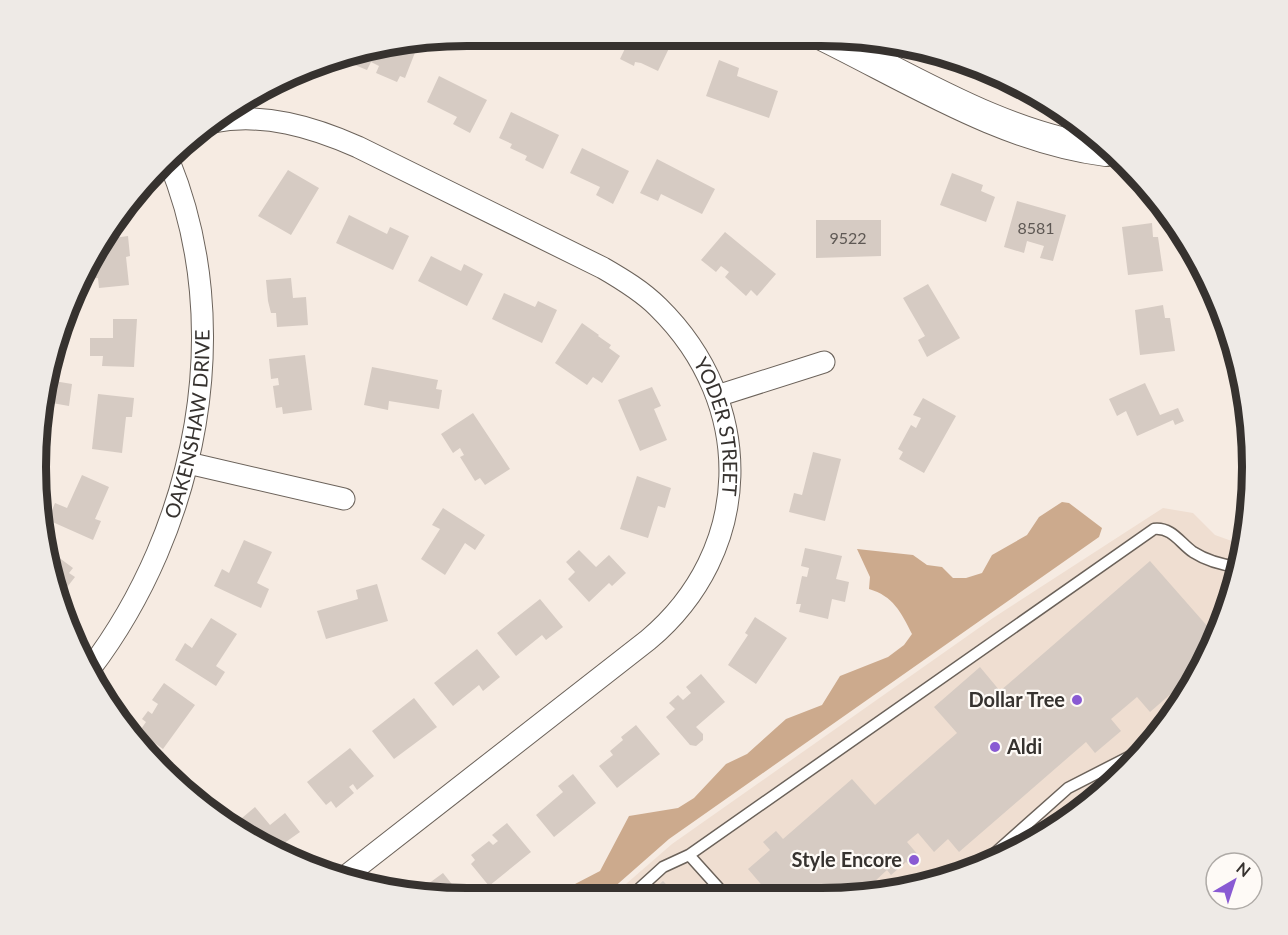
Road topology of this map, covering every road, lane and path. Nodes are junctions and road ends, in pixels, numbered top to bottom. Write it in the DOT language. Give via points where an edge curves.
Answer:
graph roads {
  1 [pos="846,47"];
  2 [pos="231,119"];
  3 [pos="1096,149"];
  4 [pos="172,168"];
  5 [pos="824,362"];
  6 [pos="717,396"];
  7 [pos="188,464"];
  8 [pos="344,499"];
  9 [pos="1230,565"];
  10 [pos="95,663"];
  11 [pos="1123,760"];
  12 [pos="1001,848"];
  13 [pos="689,855"];
  14 [pos="351,872"];
  15 [pos="640,888"];
  16 [pos="719,888"];
  1 -- 3 [label="street" via="998,122 1041,138"];
  2 -- 6 [label="street, YODER STREET" via="266,120 335,137 603,268 640,292 672,322 701,361"];
  4 -- 7 [label="street, OAKENSHAW DRIVE" via="185,202 201,292 198,401"];
  5 -- 6 [label="street"];
  6 -- 14 [label="street, YODER STREET" via="729,458 727,509 716,551 687,602 648,640"];
  7 -- 8 [label="street"];
  7 -- 10 [label="street, OAKENSHAW DRIVE" via="154,562 117,631"];
  9 -- 13 [label="lane" via="1208,560 1192,552 1169,531 1154,529"];
  11 -- 12 [label="lane" via="1068,788"];
  13 -- 15 [label="lane" via="663,867"];
  13 -- 16 [label="lane"];
}
